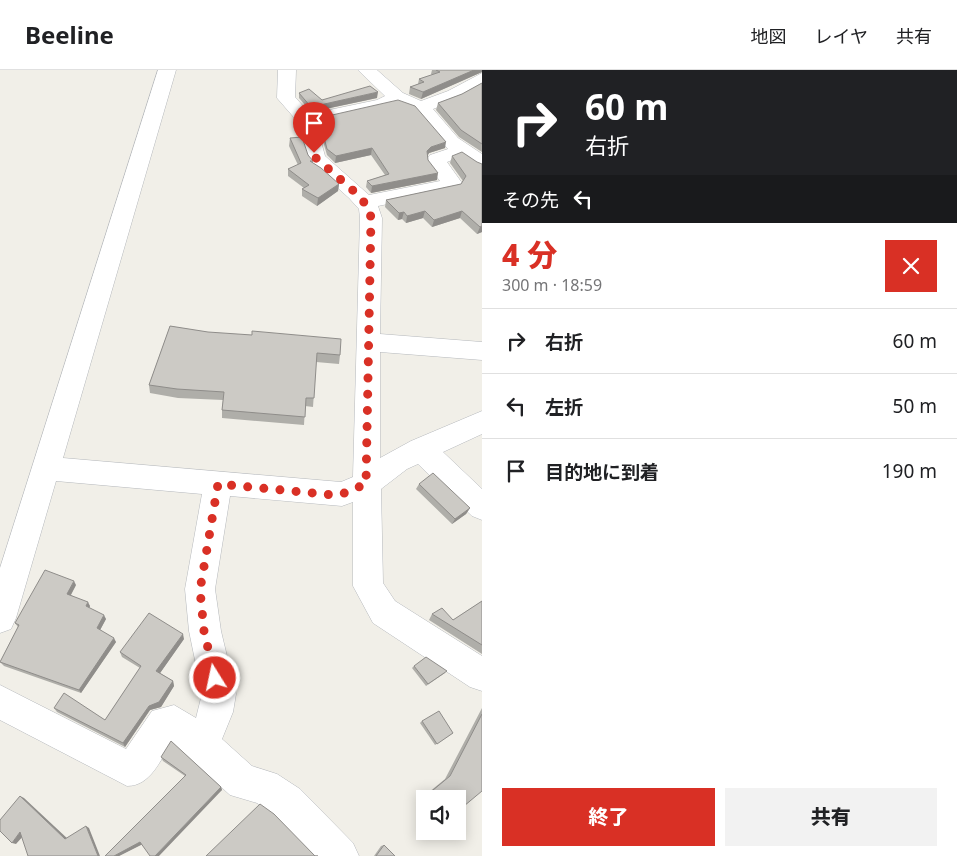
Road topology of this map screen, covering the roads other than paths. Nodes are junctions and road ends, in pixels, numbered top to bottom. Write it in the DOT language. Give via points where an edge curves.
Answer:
graph roads {
  1 [pos="167,70"];
  2 [pos="287,70"];
  3 [pos="366,70"];
  4 [pos="482,78"];
  5 [pos="397,98"];
  6 [pos="421,107"];
  7 [pos="306,120"];
  8 [pos="462,150"];
  9 [pos="482,163"];
  10 [pos="364,202"];
  11 [pos="368,342"];
  12 [pos="482,351"];
  13 [pos="482,422"];
  14 [pos="422,449"];
  15 [pos="46,468"];
  16 [pos="218,484"];
  17 [pos="366,484"];
  18 [pos="482,507"];
  19 [pos="10,550"];
  20 [pos="0,618"];
  21 [pos="482,675"];
  22 [pos="0,702"];
  23 [pos="202,744"];
  24 [pos="340,856"];
  1 -- 15 [label="street"];
  2 -- 7 [label="street" via="286,98"];
  3 -- 5 [label="street"];
  4 -- 6 [label="street" via="454,95"];
  5 -- 6 [label="street"];
  5 -- 7 [label="street"];
  6 -- 8 [label="street"];
  7 -- 10 [label="street" via="316,158"];
  8 -- 9 [label="street"];
  8 -- 10 [label="street" via="438,159 438,165 452,183 450,186"];
  10 -- 11 [label="street" via="371,218"];
  11 -- 12 [label="street"];
  11 -- 17 [label="street"];
  13 -- 14 [label="street"];
  14 -- 17 [label="street" via="397,461"];
  14 -- 18 [label="street"];
  15 -- 16 [label="street"];
  15 -- 19 [label="street"];
  16 -- 17 [label="street" via="334,495"];
  16 -- 23 [label="street" via="200,590 204,631 219,694 216,712"];
  17 -- 21 [label="street" via="366,574 376,600 384,612"];
  19 -- 20 [label="street"];
  22 -- 23 [label="street" via="127,768 134,768 164,724 174,722"];
  23 -- 24 [label="street" via="244,782 264,787 286,802"];
}
